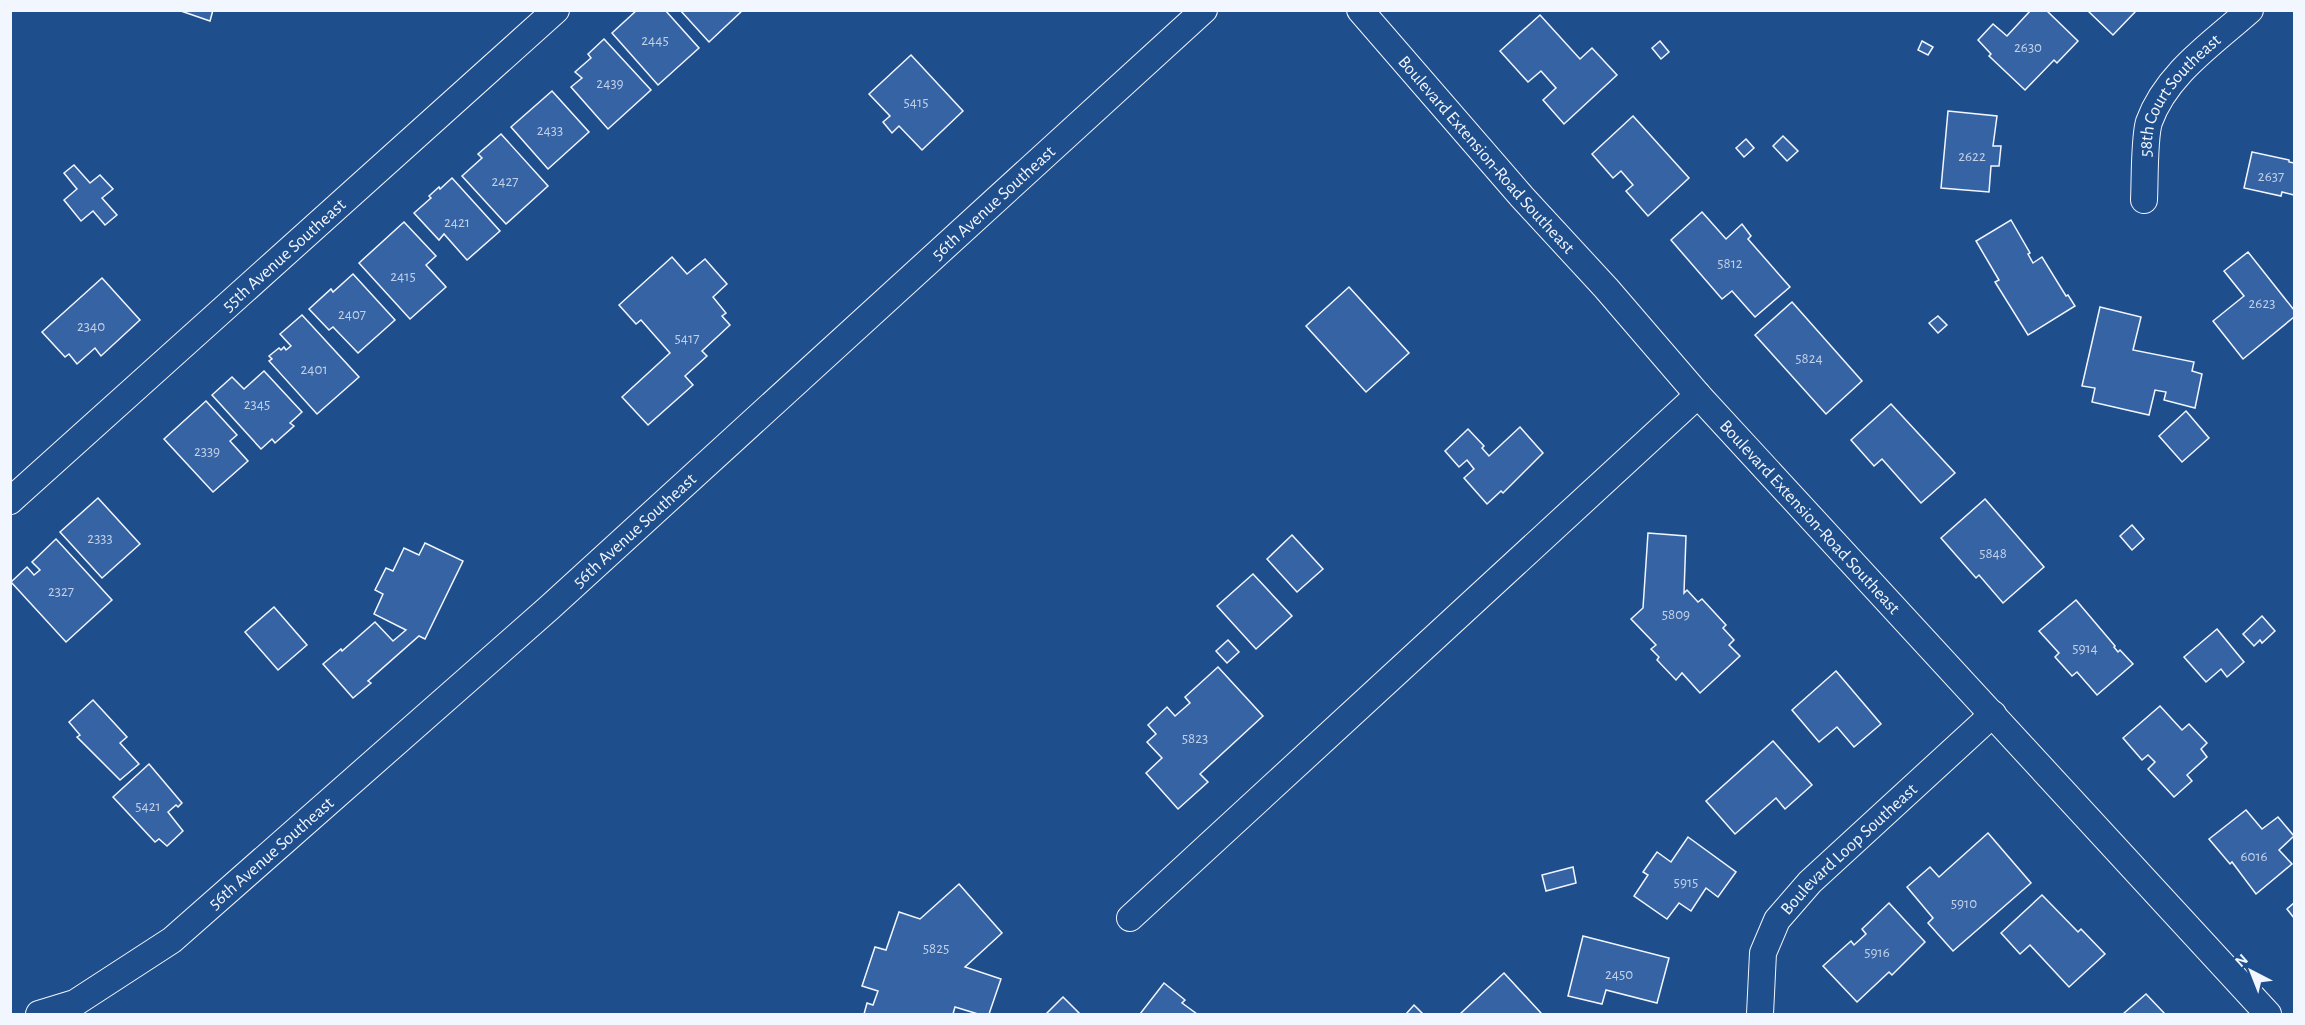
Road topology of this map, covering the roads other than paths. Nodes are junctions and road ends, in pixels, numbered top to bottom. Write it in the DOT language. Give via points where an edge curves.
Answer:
graph roads {
  1 [pos="556,10"];
  2 [pos="1204,10"];
  3 [pos="1360,10"];
  4 [pos="2250,10"];
  5 [pos="2144,200"];
  6 [pos="1698,395"];
  7 [pos="10,501"];
  8 [pos="1993,714"];
  9 [pos="1130,918"];
  10 [pos="39,1014"];
  11 [pos="1760,1014"];
  12 [pos="2268,1014"];
  1 -- 7 [label="street, 55th Avenue Southeast"];
  2 -- 10 [label="street, 56th Avenue Southeast" via="549,608 172,940 75,1002"];
  3 -- 6 [label="street, Boulevard Extension-Road Southeast"];
  4 -- 5 [label="street, 58th Court Southeast" via="2184,68 2163,95 2148,124"];
  6 -- 8 [label="street, Boulevard Extension-Road Southeast"];
  6 -- 9 [label="street"];
  8 -- 11 [label="street, Boulevard Loop Southeast" via="1810,882 1777,920 1763,953"];
  8 -- 12 [label="street, Boulevard Extension-Road Southeast"];
}
